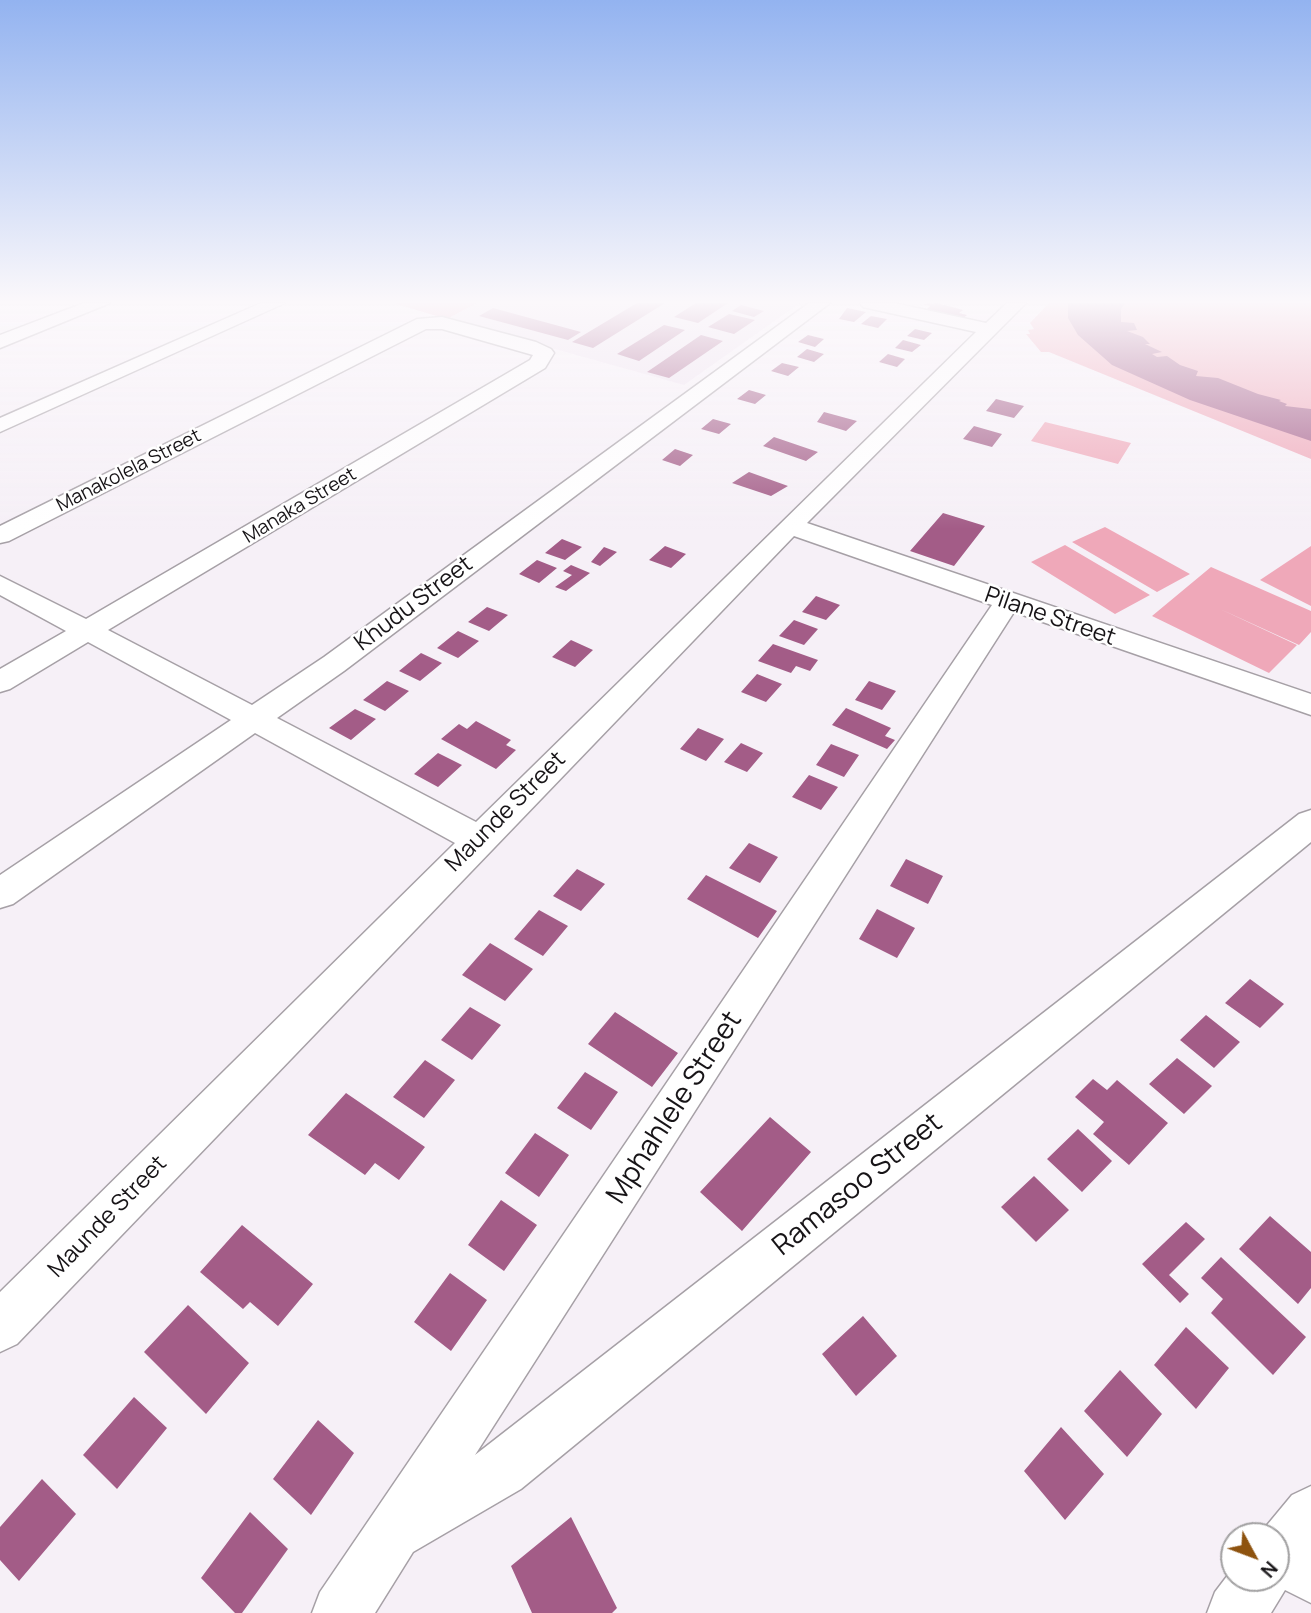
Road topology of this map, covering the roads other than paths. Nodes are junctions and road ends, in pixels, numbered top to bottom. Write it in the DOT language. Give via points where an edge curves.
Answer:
graph roads {
  1 [pos="106,378"];
  2 [pos="312,378"];
  3 [pos="512,378"];
  4 [pos="719,378"];
  5 [pos="941,378"];
  6 [pos="0,425"];
  7 [pos="790,526"];
  8 [pos="0,536"];
  9 [pos="0,584"];
  10 [pos="1007,603"];
  11 [pos="90,632"];
  12 [pos="0,682"];
  13 [pos="1311,705"];
  14 [pos="251,721"];
  15 [pos="1311,823"];
  16 [pos="478,839"];
  17 [pos="0,894"];
  18 [pos="0,1327"];
  19 [pos="394,1533"];
  20 [pos="1255,1592"];
  21 [pos="341,1613"];
  22 [pos="1236,1613"];
  1 -- 6 [label="street"];
  2 -- 8 [label="street, Manakolela Street"];
  3 -- 11 [label="street, Manaka Street"];
  4 -- 14 [label="street, Khudu Street"];
  5 -- 7 [label="street, Maunde Street"];
  7 -- 10 [label="street, Pilane Street"];
  7 -- 16 [label="street, Maunde Street"];
  9 -- 11 [label="street"];
  10 -- 13 [label="street, Pilane Street"];
  10 -- 19 [label="street, Mphahlele Street"];
  11 -- 12 [label="street, Manaka Street"];
  11 -- 14 [label="street"];
  14 -- 16 [label="street"];
  14 -- 17 [label="street, Khudu Street"];
  15 -- 19 [label="street, Ramasoo Street" via="502,1470"];
  16 -- 18 [label="street, Maunde Street"];
  19 -- 21 [label="street, Mphahlele Street"];
  20 -- 22 [label="street"];
}
